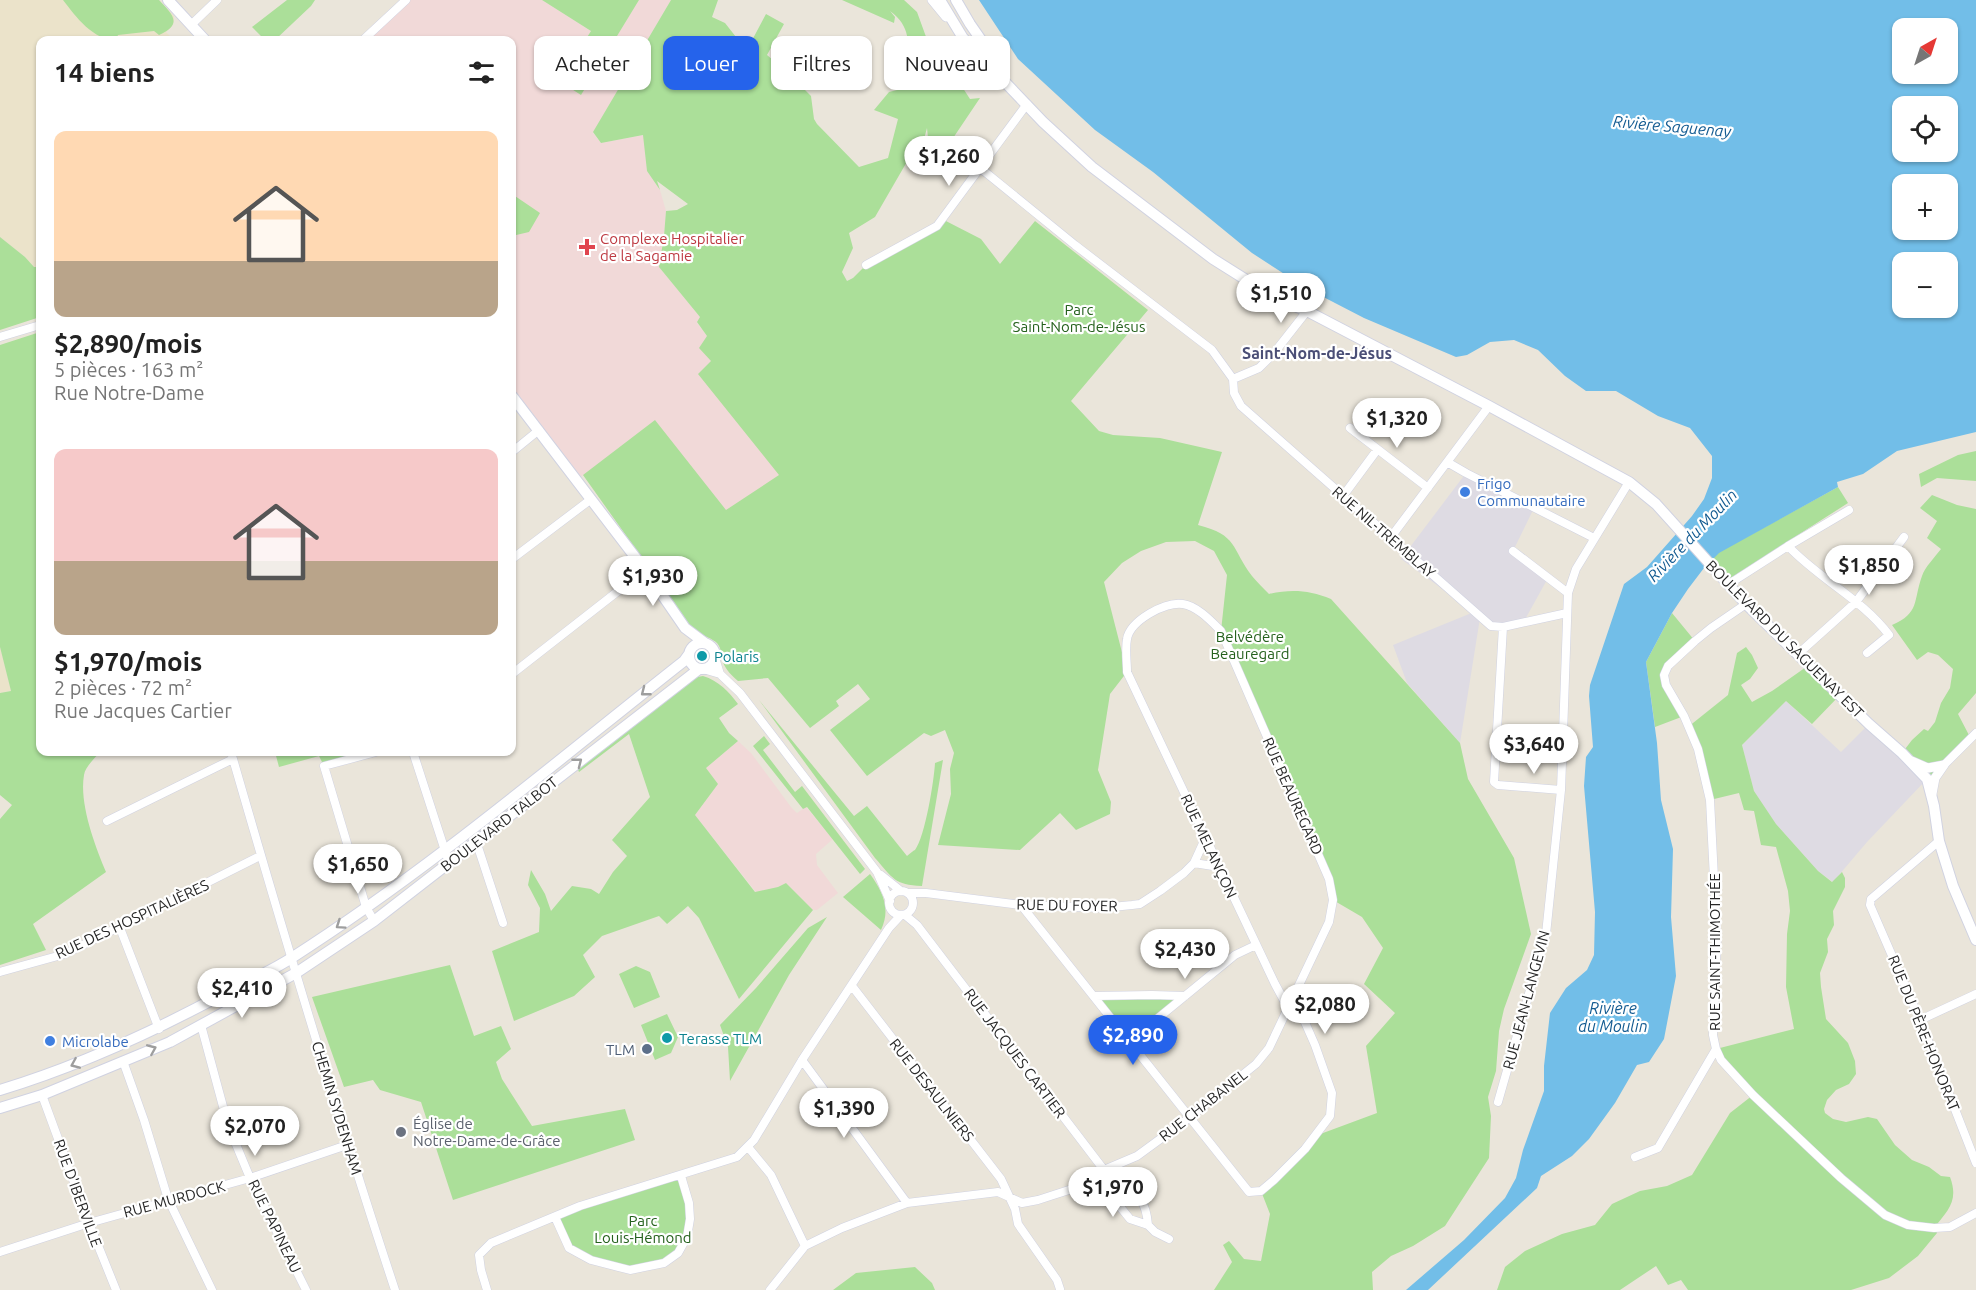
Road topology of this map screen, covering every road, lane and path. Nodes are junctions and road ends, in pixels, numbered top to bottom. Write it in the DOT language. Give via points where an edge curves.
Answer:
graph roads {
  1 [pos="168,0"];
  2 [pos="217,0"];
  3 [pos="406,0"];
  4 [pos="932,0"];
  5 [pos="940,0"];
  6 [pos="956,0"];
  7 [pos="191,25"];
  8 [pos="957,31"];
  9 [pos="201,36"];
  10 [pos="367,36"];
  11 [pos="1024,101"];
  12 [pos="979,167"];
  13 [pos="866,265"];
  14 [pos="1307,311"];
  15 [pos="36,326"];
  16 [pos="0,337"];
  17 [pos="1233,379"];
  18 [pos="516,401"];
  19 [pos="1489,406"];
  20 [pos="1350,428"];
  21 [pos="539,430"];
  22 [pos="516,449"];
  23 [pos="1377,450"];
  24 [pos="1448,462"];
  25 [pos="1629,482"];
  26 [pos="1428,488"];
  27 [pos="1343,496"];
  28 [pos="590,500"];
  29 [pos="1849,510"];
  30 [pos="1391,537"];
  31 [pos="1904,537"];
  32 [pos="1594,538"];
  33 [pos="1788,546"];
  34 [pos="1513,551"];
  35 [pos="516,556"];
  36 [pos="645,570"];
  37 [pos="1729,584"];
  38 [pos="1568,593"];
  39 [pos="1856,602"];
  40 [pos="1182,603"];
  41 [pos="1746,604"];
  42 [pos="1567,613"];
  43 [pos="1503,627"];
  44 [pos="685,628"];
  45 [pos="705,644"];
  46 [pos="690,652"];
  47 [pos="1866,653"];
  48 [pos="1798,654"];
  49 [pos="715,658"];
  50 [pos="701,669"];
  51 [pos="516,672"];
  52 [pos="720,674"];
  53 [pos="1976,733"];
  54 [pos="1902,753"];
  55 [pos="230,756"];
  56 [pos="232,756"];
  57 [pos="361,756"];
  58 [pos="414,756"];
  59 [pos="1944,765"];
  60 [pos="1561,790"];
  61 [pos="1934,806"];
  62 [pos="107,821"];
  63 [pos="1205,838"];
  64 [pos="476,842"];
  65 [pos="1939,842"];
  66 [pos="445,849"];
  67 [pos="260,856"];
  68 [pos="449,863"];
  69 [pos="1194,863"];
  70 [pos="1219,867"];
  71 [pos="877,872"];
  72 [pos="904,892"];
  73 [pos="926,893"];
  74 [pos="890,905"];
  75 [pos="913,905"];
  76 [pos="1021,905"];
  77 [pos="366,907"];
  78 [pos="903,915"];
  79 [pos="374,921"];
  80 [pos="503,924"];
  81 [pos="917,925"];
  82 [pos="120,928"];
  83 [pos="889,928"];
  84 [pos="1976,940"];
  85 [pos="1256,945"];
  86 [pos="291,958"];
  87 [pos="0,972"];
  88 [pos="296,972"];
  89 [pos="852,986"];
  90 [pos="1976,994"];
  91 [pos="1095,996"];
  92 [pos="1185,996"];
  93 [pos="1287,1006"];
  94 [pos="1920,1020"];
  95 [pos="201,1025"];
  96 [pos="159,1029"];
  97 [pos="1130,1041"];
  98 [pos="1716,1049"];
  99 [pos="802,1060"];
  100 [pos="123,1061"];
  101 [pos="0,1090"];
  102 [pos="42,1095"];
  103 [pos="1498,1102"];
  104 [pos="0,1108"];
  105 [pos="1189,1118"];
  106 [pos="347,1145"];
  107 [pos="748,1147"];
  108 [pos="1635,1157"];
  109 [pos="1976,1163"];
  110 [pos="1104,1170"];
  111 [pos="681,1176"];
  112 [pos="250,1178"];
  113 [pos="1114,1180"];
  114 [pos="1009,1196"];
  115 [pos="168,1199"];
  116 [pos="906,1203"];
  117 [pos="1976,1213"];
  118 [pos="555,1217"];
  119 [pos="88,1222"];
  120 [pos="1149,1225"];
  121 [pos="1169,1239"];
  122 [pos="805,1246"];
  123 [pos="0,1252"];
  124 [pos="1060,1289"];
  125 [pos="116,1290"];
  126 [pos="212,1290"];
  127 [pos="306,1290"];
  128 [pos="395,1290"];
  129 [pos="487,1290"];
  130 [pos="770,1290"];
  1 -- 7 [label="main road"];
  2 -- 7 [label="street"];
  3 -- 10 [label="street"];
  4 -- 8 [label="street"];
  5 -- 8 [label="main road, BOULEVARD DU SAGUENAY EST"];
  6 -- 11 [label="main road, BOULEVARD DU SAGUENAY EST"];
  7 -- 9 [label="main road"];
  8 -- 11 [label="main road, BOULEVARD DU SAGUENAY EST"];
  11 -- 12 [label="street"];
  11 -- 14 [label="main road, BOULEVARD DU SAGUENAY EST" via="1092,168 1213,259 1275,298"];
  12 -- 13 [label="street" via="937,226"];
  12 -- 17 [label="street, RUE NIL-TREMBLAY" via="1212,350"];
  14 -- 17 [label="street" via="1259,369"];
  14 -- 19 [label="main road, BOULEVARD DU SAGUENAY EST"];
  15 -- 16 [label="street"];
  17 -- 27 [label="street, RUE NIL-TREMBLAY" via="1234,393 1241,406"];
  18 -- 21 [label="main road"];
  19 -- 24 [label="street"];
  19 -- 25 [label="main road, BOULEVARD DU SAGUENAY EST"];
  20 -- 23 [label="street"];
  21 -- 22 [label="street"];
  21 -- 28 [label="main road"];
  23 -- 26 [label="street"];
  23 -- 27 [label="street"];
  24 -- 26 [label="street"];
  24 -- 32 [label="street"];
  25 -- 32 [label="street, RUE JEAN-LANGEVIN"];
  25 -- 37 [label="main road, BOULEVARD DU SAGUENAY EST" via="1656,504"];
  26 -- 30 [label="street"];
  27 -- 30 [label="street, RUE NIL-TREMBLAY"];
  28 -- 35 [label="street"];
  28 -- 36 [label="main road"];
  29 -- 33 [label="street"];
  30 -- 43 [label="street, RUE NIL-TREMBLAY" via="1491,626"];
  31 -- 39 [label="street"];
  32 -- 38 [label="street, RUE JEAN-LANGEVIN" via="1576,569"];
  33 -- 37 [label="street"];
  33 -- 39 [label="street"];
  34 -- 38 [label="street"];
  36 -- 44 [label="main road"];
  36 -- 51 [label="street"];
  37 -- 41 [label="main road, BOULEVARD DU SAGUENAY EST"];
  38 -- 42 [label="street, RUE JEAN-LANGEVIN"];
  39 -- 47 [label="street" via="1889,635"];
  39 -- 48 [label="street"];
  40 -- 63 [label="street, RUE MELANÇON" via="1164,606 1143,617 1132,630 1127,637 1127,672"];
  40 -- 93 [label="street, RUE BEAUREGARD" via="1221,631 1329,879 1333,900 1329,922"];
  41 -- 48 [label="main road, BOULEVARD DU SAGUENAY EST"];
  41 -- 98 [label="street, RUE SAINT-THIMOTHÉE" via="1710,628 1668,666 1664,675 1665,685 1698,749 1710,800 1717,937 1713,1035"];
  42 -- 43 [label="street"];
  42 -- 60 [label="street, RUE JEAN-LANGEVIN"];
  43 -- 60 [label="street" via="1494,782"];
  44 -- 45 [label="main road"];
  44 -- 46 [label="main road"];
  45 -- 46 [label="main road" via="697,644"];
  45 -- 49 [label="main road" via="713,649"];
  46 -- 50 [label="main road" via="692,664"];
  46 -- 66 [label="main road, BOULEVARD TALBOT, one-way" via="684,661"];
  48 -- 54 [label="main road, BOULEVARD DU SAGUENAY EST"];
  49 -- 50 [label="main road" via="711,666"];
  49 -- 52 [label="street"];
  50 -- 52 [label="street"];
  64 -- 50 [label="main road, BOULEVARD TALBOT, one-way"];
  52 -- 71 [label="street" via="740,693"];
  53 -- 59 [label="street"];
  54 -- 59 [label="street" via="1928,768"];
  54 -- 61 [label="main road, BOULEVARD DU SAGUENAY EST" via="1927,779"];
  55 -- 62 [label="street"];
  56 -- 67 [label="street, CHEMIN SYDENHAM"];
  57 -- 77 [label="street" via="324,766"];
  58 -- 66 [label="street"];
  59 -- 61 [label="street" via="1932,789"];
  60 -- 103 [label="street, RUE JEAN-LANGEVIN" via="1546,934"];
  61 -- 65 [label="main road, BOULEVARD DU SAGUENAY EST"];
  63 -- 69 [label="street, RUE DU FOYER"];
  63 -- 70 [label="street, RUE MELANÇON"];
  64 -- 68 [label="main road, BOULEVARD TALBOT"];
  64 -- 80 [label="street"];
  65 -- 84 [label="main road, BOULEVARD DU SAGUENAY EST"];
  65 -- 94 [label="street, RUE DU PÈRE-HONORAT" via="1870,899"];
  66 -- 68 [label="street"];
  66 -- 77 [label="main road, BOULEVARD TALBOT"];
  67 -- 82 [label="street, RUE DES HOSPITALIÈRES"];
  67 -- 86 [label="street, CHEMIN SYDENHAM"];
  68 -- 79 [label="main road, BOULEVARD TALBOT"];
  69 -- 70 [label="street"];
  69 -- 76 [label="street, RUE DU FOYER" via="1140,904 1102,908"];
  70 -- 85 [label="street, RUE MELANÇON"];
  71 -- 72 [label="street"];
  71 -- 74 [label="street"];
  72 -- 73 [label="street, RUE DU FOYER"];
  72 -- 74 [label="street" via="894,894"];
  72 -- 75 [label="street"];
  73 -- 75 [label="street"];
  73 -- 76 [label="street, RUE DU FOYER"];
  74 -- 78 [label="street"];
  74 -- 83 [label="street"];
  75 -- 78 [label="street"];
  75 -- 81 [label="street, RUE JACQUES CARTIER"];
  76 -- 91 [label="street"];
  77 -- 79 [label="street"];
  77 -- 86 [label="main road, BOULEVARD TALBOT, one-way"];
  78 -- 81 [label="street, RUE JACQUES CARTIER"];
  78 -- 83 [label="street"];
  79 -- 88 [label="main road, BOULEVARD TALBOT"];
  81 -- 110 [label="street, RUE JACQUES CARTIER"];
  82 -- 87 [label="street, RUE DES HOSPITALIÈRES" via="65,954"];
  82 -- 96 [label="street"];
  83 -- 89 [label="street"];
  85 -- 92 [label="street" via="1235,955"];
  85 -- 93 [label="street, RUE MELANÇON"];
  86 -- 88 [label="street, CHEMIN SYDENHAM"];
  86 -- 96 [label="main road, BOULEVARD TALBOT"];
  88 -- 95 [label="main road, BOULEVARD TALBOT"];
  88 -- 106 [label="street, CHEMIN SYDENHAM"];
  89 -- 99 [label="street"];
  89 -- 114 [label="street, RUE DESAULNIERS" via="1001,1179"];
  90 -- 94 [label="street"];
  91 -- 92 [label="street"];
  91 -- 97 [label="street"];
  92 -- 97 [label="street"];
  93 -- 105 [label="street, RUE CHABANEL" via="1269,1048 1256,1064"];
  93 -- 105 [label="street, RUE MELANÇON" via="1304,1020 1332,1093 1330,1116 1305,1149 1261,1191 1249,1192"];
  94 -- 109 [label="street, RUE DU PÈRE-HONORAT"];
  100 -- 95 [label="main road, BOULEVARD TALBOT, one-way"];
  95 -- 112 [label="street, RUE PAPINEAU" via="228,1125"];
  96 -- 101 [label="main road, BOULEVARD TALBOT, one-way"];
  97 -- 105 [label="street"];
  98 -- 108 [label="street" via="1658,1148"];
  98 -- 117 [label="street, RUE SAINT-THIMOTHÉE" via="1753,1095 1885,1215 1908,1225 1934,1228 1950,1227"];
  99 -- 107 [label="street"];
  99 -- 116 [label="street"];
  100 -- 102 [label="main road, BOULEVARD TALBOT"];
  100 -- 115 [label="street"];
  102 -- 104 [label="main road, BOULEVARD TALBOT"];
  102 -- 119 [label="street, RUE D'IBERVILLE"];
  105 -- 110 [label="street, RUE CHABANEL" via="1137,1156"];
  106 -- 112 [label="street, RUE MURDOCK"];
  106 -- 128 [label="street, CHEMIN SYDENHAM"];
  107 -- 111 [label="street" via="737,1158"];
  107 -- 122 [label="street" via="771,1175"];
  110 -- 113 [label="street, RUE JACQUES CARTIER"];
  110 -- 114 [label="street, RUE CHABANEL" via="1075,1188 1038,1200 1022,1203"];
  111 -- 118 [label="street"];
  111 -- 118 [label="street" via="689,1203 687,1237 678,1253 664,1263 630,1270 591,1260 569,1248"];
  112 -- 115 [label="street, RUE MURDOCK"];
  112 -- 127 [label="street, RUE PAPINEAU"];
  113 -- 120 [label="street, RUE JACQUES CARTIER" via="1133,1190 1147,1208"];
  113 -- 120 [label="street" via="1117,1203 1130,1219"];
  114 -- 116 [label="street, RUE CHABANEL" via="998,1192"];
  114 -- 124 [label="street, RUE DESAULNIERS" via="1018,1224"];
  115 -- 119 [label="street, RUE MURDOCK"];
  115 -- 126 [label="street"];
  116 -- 122 [label="street, RUE CHABANEL"];
  118 -- 129 [label="street" via="491,1243 479,1256"];
  119 -- 123 [label="street, RUE MURDOCK"];
  119 -- 125 [label="street, RUE D'IBERVILLE"];
  120 -- 121 [label="street"];
  122 -- 130 [label="street, RUE CHABANEL"];
}
